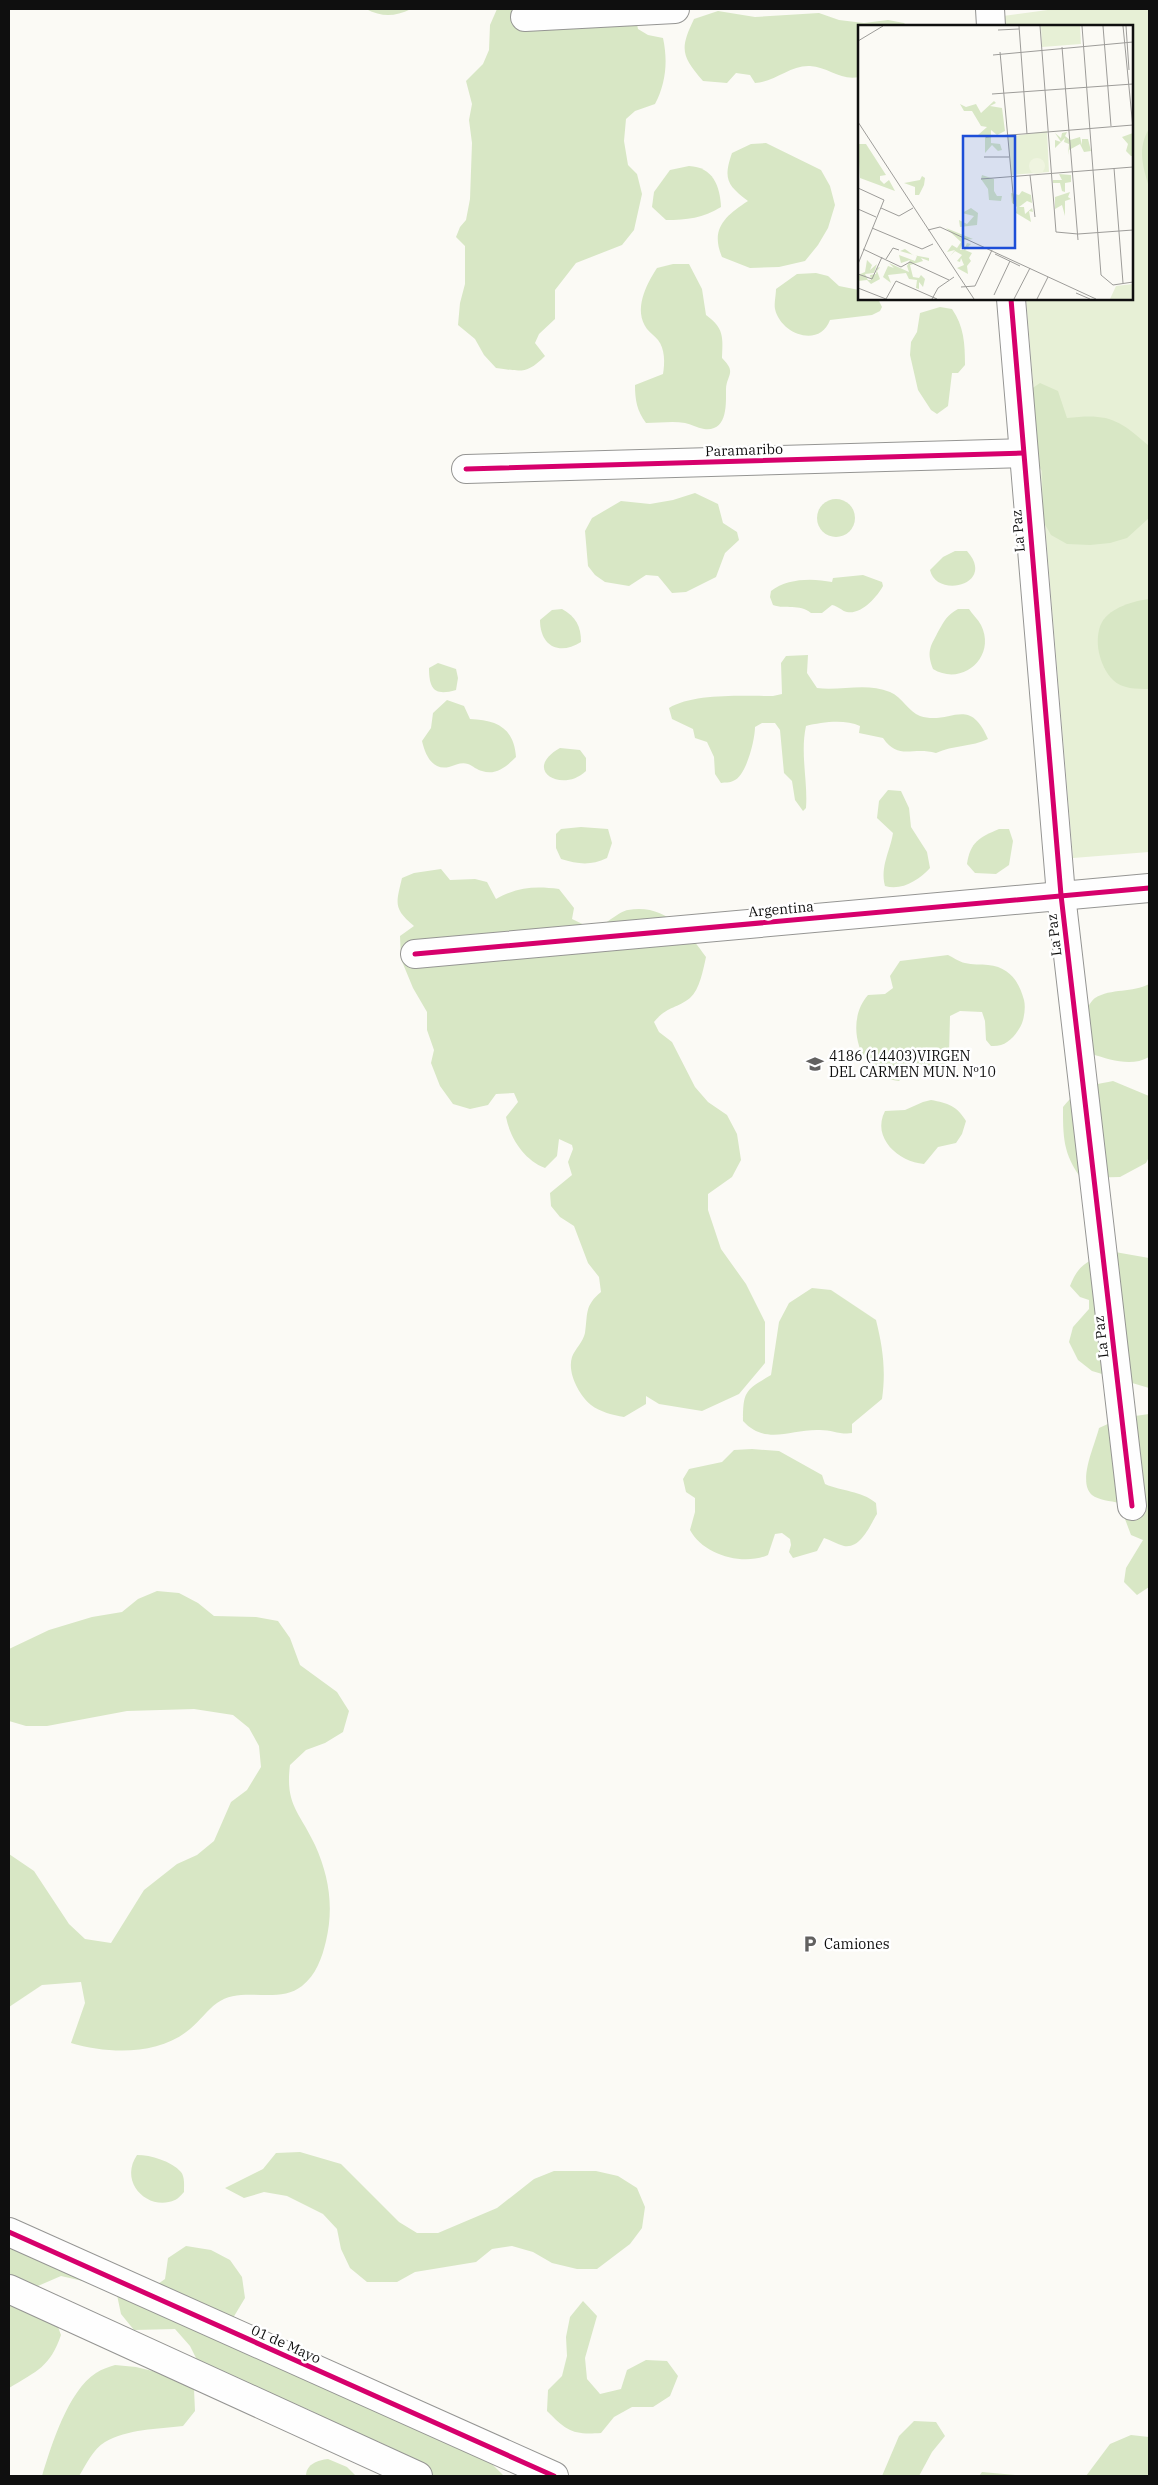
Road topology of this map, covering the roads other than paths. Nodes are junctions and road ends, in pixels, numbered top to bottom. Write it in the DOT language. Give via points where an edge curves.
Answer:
graph roads {
  1 [pos="675,9"];
  2 [pos="990,9"];
  3 [pos="525,17"];
  4 [pos="992,25"];
  5 [pos="1011,300"];
  6 [pos="1023,453"];
  7 [pos="466,469"];
  8 [pos="1149,888"];
  9 [pos="1061,895"];
  10 [pos="415,954"];
  11 [pos="1132,1506"];
  12 [pos="9,2232"];
  13 [pos="9,2290"];
  14 [pos="418,2476"];
  15 [pos="554,2476"];
  1 -- 3 [label="street"];
  2 -- 4 [label="street"];
  5 -- 6 [label="street, La Paz"];
  6 -- 7 [label="street, Paramaribo"];
  6 -- 9 [label="street, La Paz"];
  8 -- 9 [label="street, Argentina"];
  9 -- 10 [label="street, Argentina"];
  9 -- 11 [label="street, La Paz"];
  12 -- 15 [label="street, 01 de Mayo"];
  13 -- 14 [label="street"];
}
